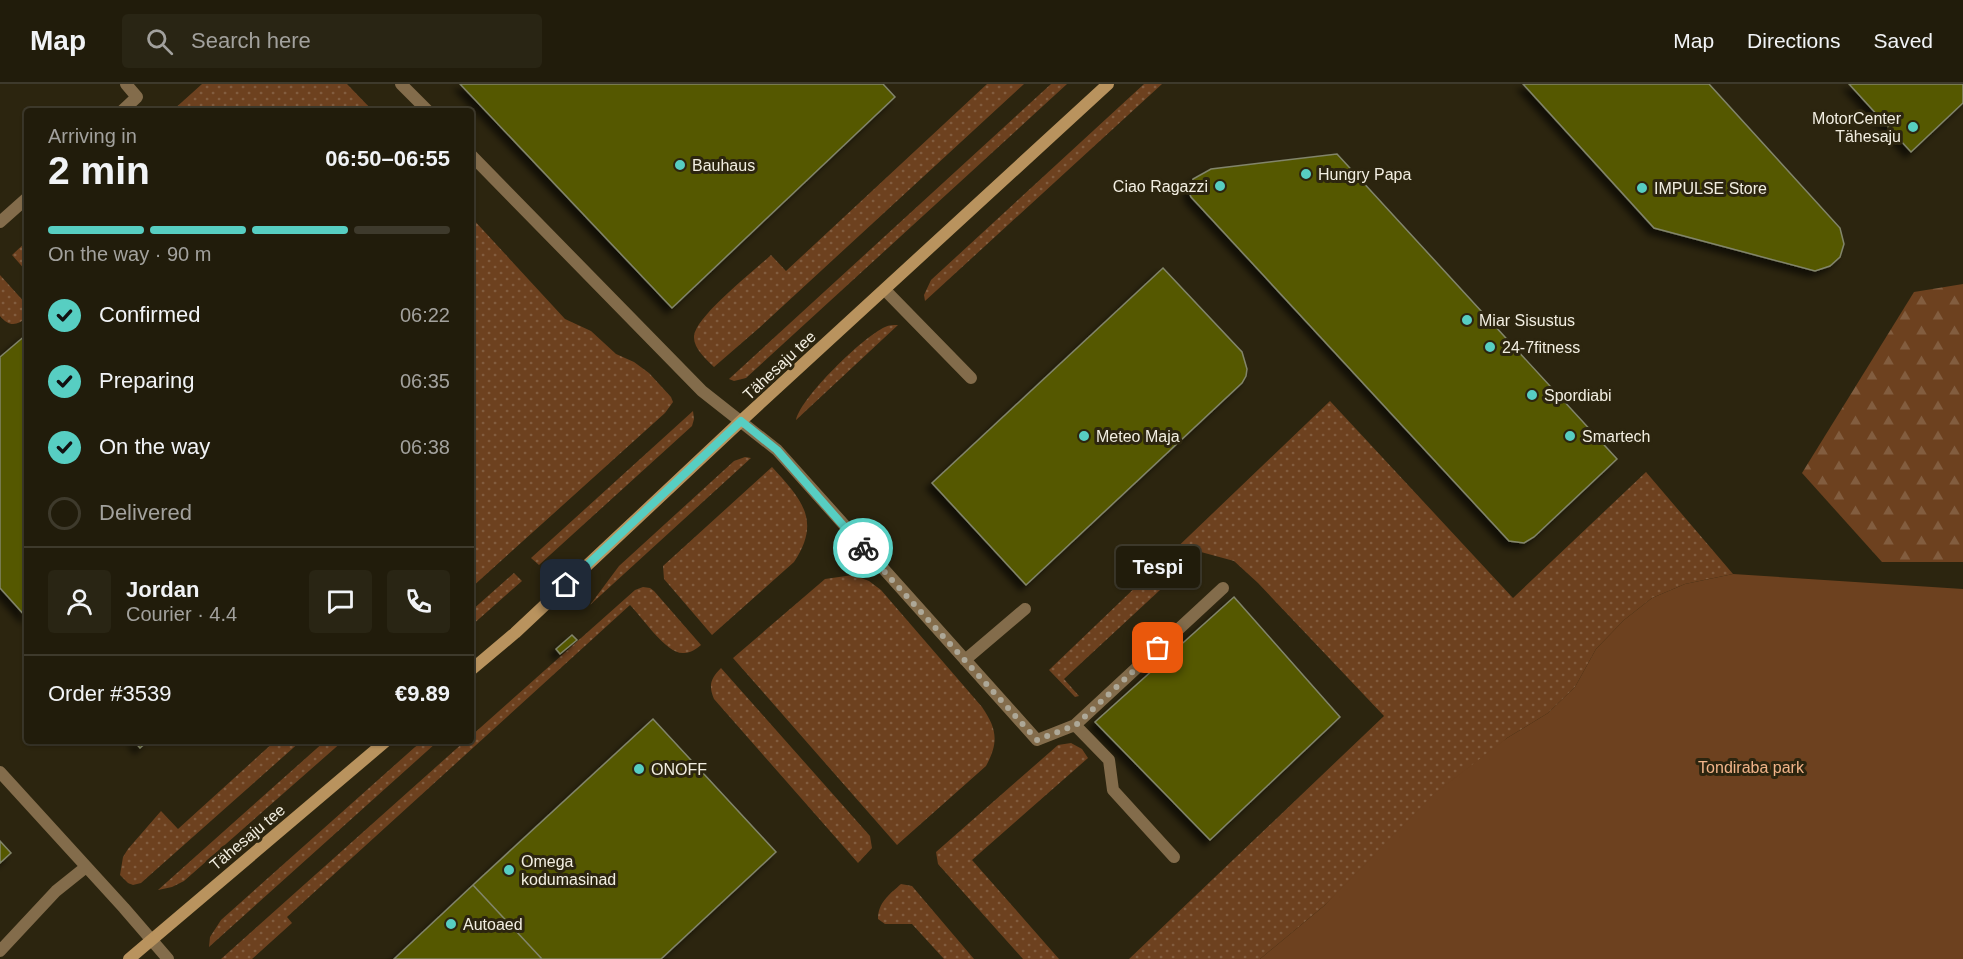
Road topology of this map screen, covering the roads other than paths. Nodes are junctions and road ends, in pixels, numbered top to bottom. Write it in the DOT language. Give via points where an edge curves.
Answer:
graph roads {
  1 [pos="126,84"];
  2 [pos="401,84"];
  3 [pos="1108,84"];
  4 [pos="125,108"];
  5 [pos="425,108"];
  6 [pos="474,158"];
  7 [pos="24,201"];
  8 [pos="0,222"];
  9 [pos="885,290"];
  10 [pos="971,378"];
  11 [pos="741,421"];
  12 [pos="1223,588"];
  13 [pos="1025,609"];
  14 [pos="965,660"];
  15 [pos="474,667"];
  16 [pos="1076,725"];
  17 [pos="382,744"];
  18 [pos="0,772"];
  19 [pos="1174,857"];
  20 [pos="86,867"];
  21 [pos="150,940"];
  22 [pos="0,951"];
  23 [pos="129,959"];
  24 [pos="168,959"];
  1 -- 4 [label="lane" via="137,97"];
  2 -- 5 [label="lane"];
  3 -- 9 [label="street, Tähesaju tee"];
  6 -- 11 [label="lane" via="702,391"];
  7 -- 8 [label="lane"];
  9 -- 10 [label="lane"];
  9 -- 11 [label="street, Tähesaju tee"];
  11 -- 14 [label="lane" via="777,450"];
  11 -- 15 [label="street, Tähesaju tee"];
  12 -- 16 [label="lane"];
  13 -- 14 [label="lane"];
  14 -- 16 [label="lane" via="1037,740"];
  16 -- 19 [label="lane" via="1108,760 1113,790"];
  17 -- 21 [label="street, Tähesaju tee"];
  18 -- 20 [label="lane"];
  20 -- 21 [label="lane"];
  20 -- 22 [label="lane" via="56,891"];
  21 -- 23 [label="street, Tähesaju tee"];
  21 -- 24 [label="lane"];
}
